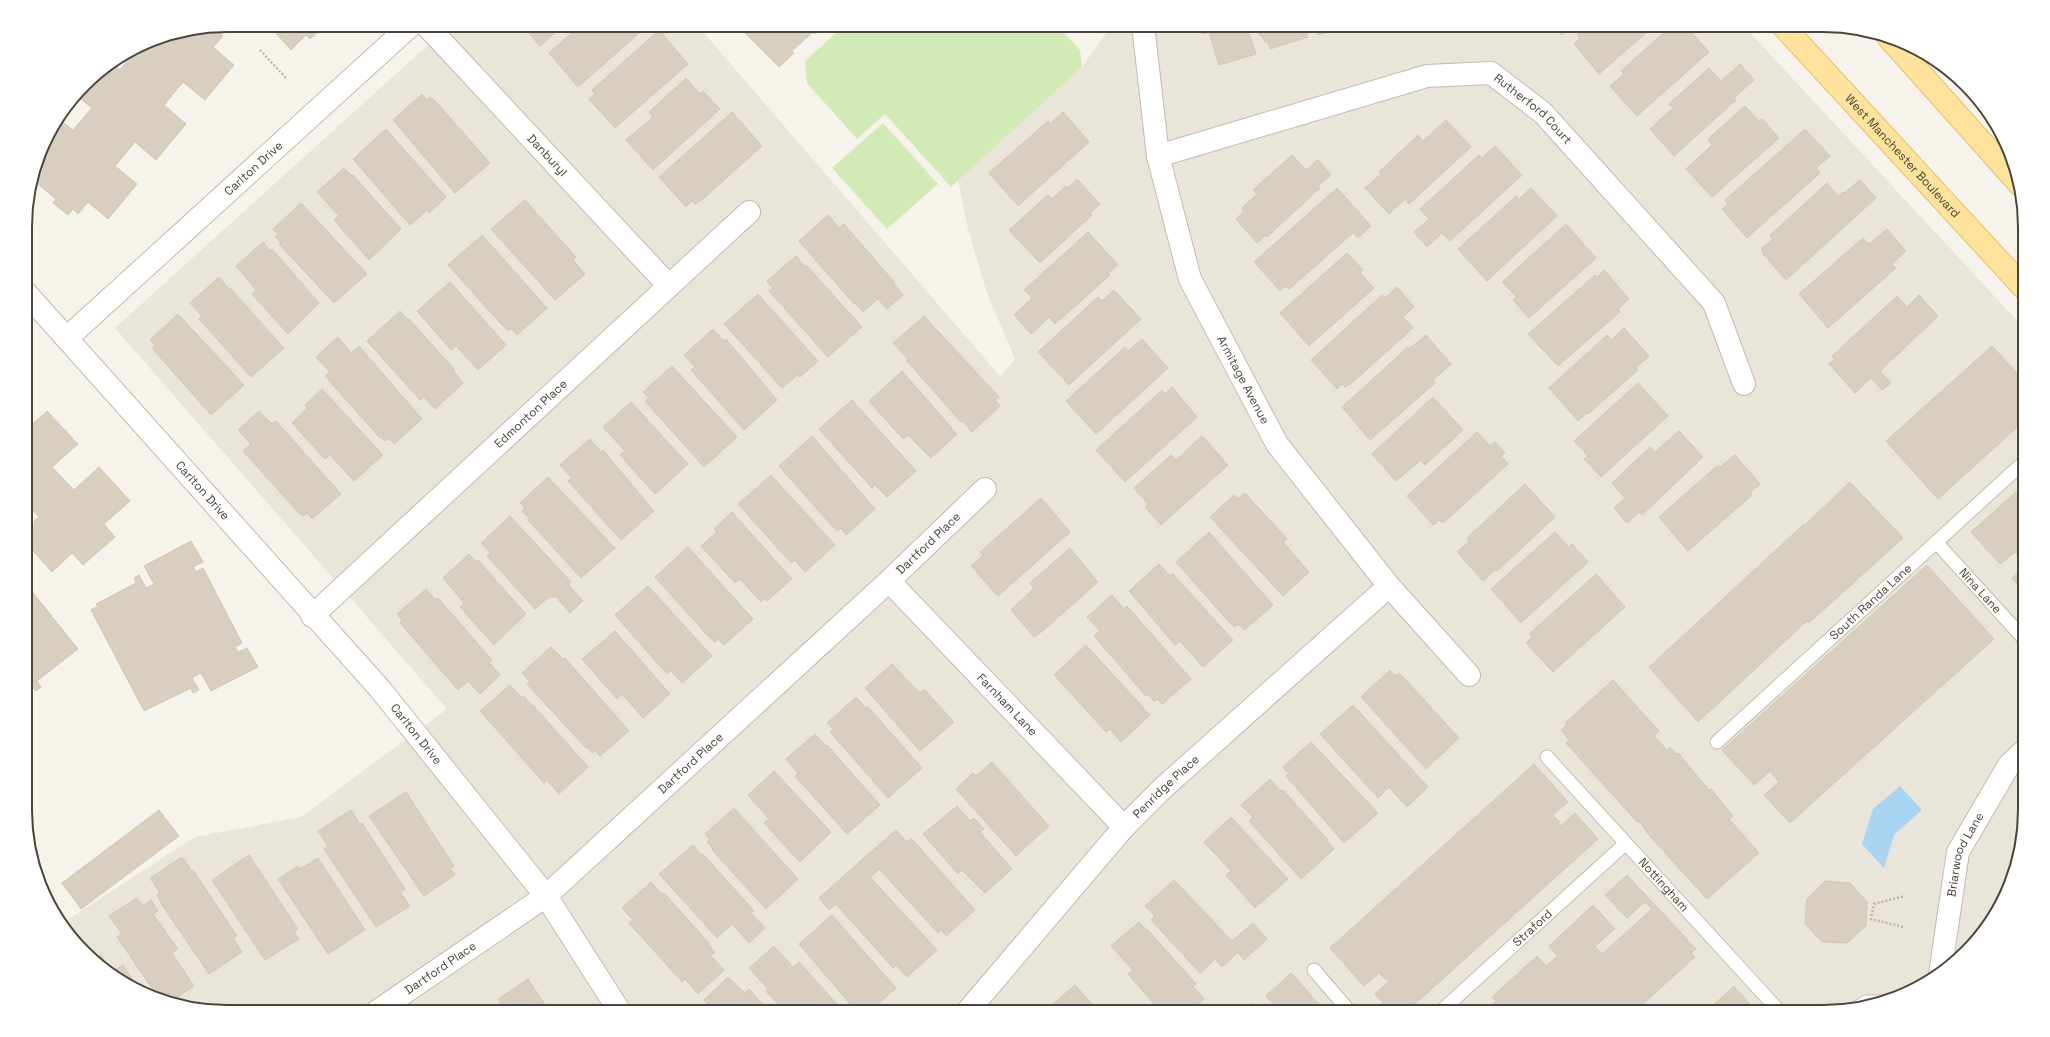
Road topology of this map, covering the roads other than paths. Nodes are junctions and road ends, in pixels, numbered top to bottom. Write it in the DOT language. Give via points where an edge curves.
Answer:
graph roads {
  1 [pos="404,32"];
  2 [pos="433,32"];
  3 [pos="1144,32"];
  4 [pos="1788,32"];
  5 [pos="1895,46"];
  6 [pos="1158,156"];
  7 [pos="2011,175"];
  8 [pos="749,212"];
  9 [pos="2018,281"];
  10 [pos="669,286"];
  11 [pos="32,300"];
  12 [pos="67,338"];
  13 [pos="1744,384"];
  14 [pos="2018,467"];
  15 [pos="985,489"];
  16 [pos="1936,542"];
  17 [pos="890,581"];
  18 [pos="1389,586"];
  19 [pos="312,616"];
  20 [pos="2018,633"];
  21 [pos="1469,675"];
  22 [pos="1717,742"];
  23 [pos="2018,757"];
  24 [pos="1547,758"];
  25 [pos="1124,827"];
  26 [pos="1625,844"];
  27 [pos="546,896"];
  28 [pos="1941,966"];
  29 [pos="1314,970"];
  30 [pos="386,1005"];
  31 [pos="616,1005"];
  32 [pos="973,1005"];
  33 [pos="1344,1005"];
  34 [pos="1448,1005"];
  35 [pos="1774,1005"];
  1 -- 12 [label="street, Carlton Drive"];
  2 -- 10 [label="street, Danburyl"];
  3 -- 6 [label="street, Armitage Avenue"];
  4 -- 9 [label="main road, West Manchester Boulevard"];
  5 -- 7 [label="main road"];
  6 -- 13 [label="street, Rutherford Court" via="1427,76 1491,73 1543,113 1714,303"];
  6 -- 18 [label="street, Armitage Avenue" via="1190,278 1277,444"];
  8 -- 10 [label="street, Edmonton Place"];
  10 -- 19 [label="street, Edmonton Place"];
  11 -- 12 [label="street"];
  12 -- 19 [label="street, Carlton Drive"];
  14 -- 16 [label="lane, South Randa Lane"];
  15 -- 17 [label="street, Dartford Place"];
  16 -- 20 [label="lane, Nina Lane"];
  16 -- 22 [label="lane, South Randa Lane"];
  17 -- 25 [label="street, Farnham Lane"];
  17 -- 27 [label="street, Dartford Place"];
  18 -- 21 [label="street, Armitage Avenue"];
  18 -- 25 [label="street, Penridge Place" via="1163,788"];
  19 -- 27 [label="street, Carlton Drive" via="380,689"];
  23 -- 28 [label="street, Briarwood Lane" via="2009,765 1958,852"];
  24 -- 26 [label="lane, Nottingham"];
  25 -- 32 [label="street, Penridge Place"];
  26 -- 34 [label="lane, Straford"];
  26 -- 35 [label="lane, Nottingham"];
  27 -- 30 [label="street, Dartford Place"];
  27 -- 31 [label="street, Carlton Drive"];
  29 -- 33 [label="lane"];
}
